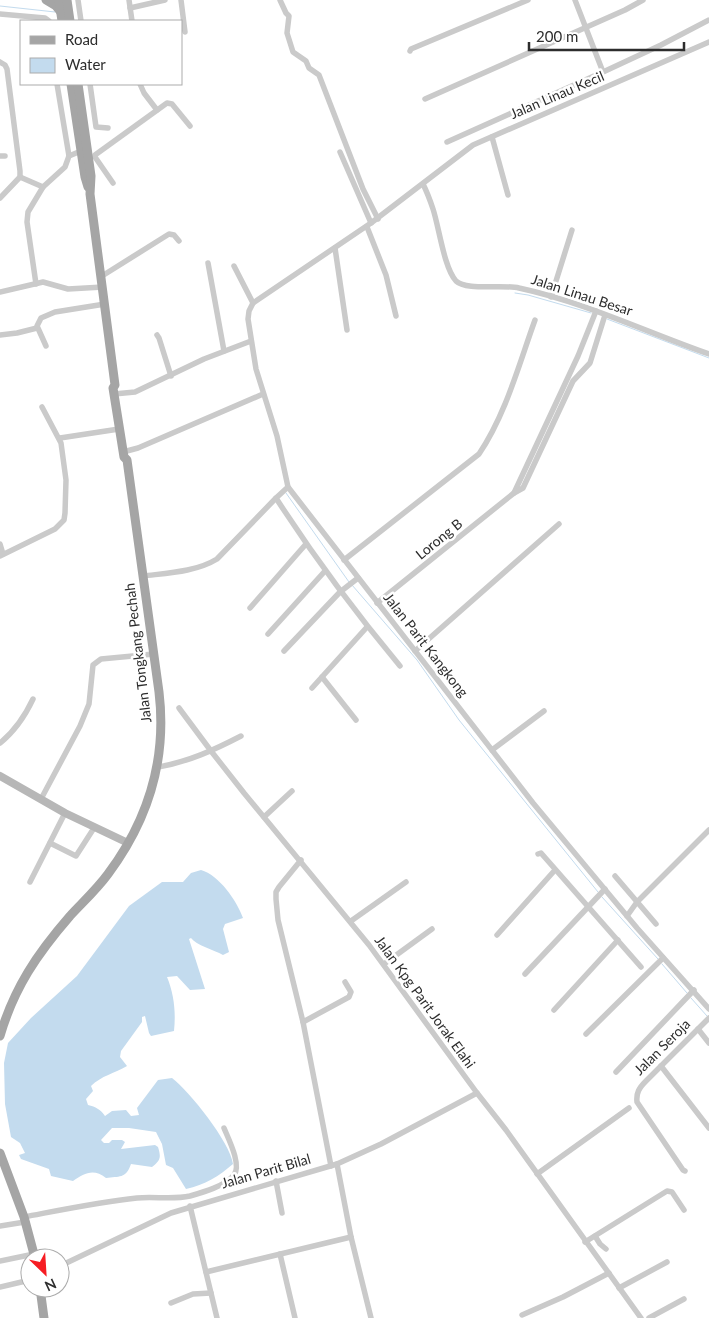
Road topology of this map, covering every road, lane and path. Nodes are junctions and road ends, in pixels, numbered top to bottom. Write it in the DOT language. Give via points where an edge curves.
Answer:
graph roads {
  1 [pos="46,0"];
  2 [pos="59,0"];
  3 [pos="67,0"];
  4 [pos="78,0"];
  5 [pos="129,0"];
  6 [pos="165,0"];
  7 [pos="180,0"];
  8 [pos="280,0"];
  9 [pos="528,0"];
  10 [pos="575,0"];
  11 [pos="643,0"];
  12 [pos="130,8"];
  13 [pos="0,14"];
  14 [pos="62,17"];
  15 [pos="48,20"];
  16 [pos="70,20"];
  17 [pos="81,20"];
  18 [pos="132,20"];
  19 [pos="709,20"];
  20 [pos="586,28"];
  21 [pos="185,32"];
  22 [pos="709,42"];
  23 [pos="410,51"];
  24 [pos="0,62"];
  25 [pos="603,72"];
  26 [pos="57,85"];
  27 [pos="71,85"];
  28 [pos="78,85"];
  29 [pos="90,85"];
  30 [pos="140,85"];
  31 [pos="426,98"];
  32 [pos="94,110"];
  33 [pos="157,110"];
  34 [pos="83,116"];
  35 [pos="190,126"];
  36 [pos="108,128"];
  37 [pos="492,137"];
  38 [pos="447,142"];
  39 [pos="340,152"];
  40 [pos="88,154"];
  41 [pos="69,156"];
  42 [pos="20,176"];
  43 [pos="113,183"];
  44 [pos="423,184"];
  45 [pos="43,187"];
  46 [pos="508,194"];
  47 [pos="0,198"];
  48 [pos="378,219"];
  49 [pos="369,225"];
  50 [pos="572,230"];
  51 [pos="179,241"];
  52 [pos="336,248"];
  53 [pos="208,263"];
  54 [pos="234,266"];
  55 [pos="102,276"];
  56 [pos="36,284"];
  57 [pos="103,288"];
  58 [pos="0,292"];
  59 [pos="551,297"];
  60 [pos="253,303"];
  61 [pos="105,304"];
  62 [pos="595,313"];
  63 [pos="396,316"];
  64 [pos="604,319"];
  65 [pos="535,320"];
  66 [pos="37,328"];
  67 [pos="347,330"];
  68 [pos="0,335"];
  69 [pos="157,335"];
  70 [pos="251,342"];
  71 [pos="46,346"];
  72 [pos="224,351"];
  73 [pos="709,354"];
  74 [pos="171,376"];
  75 [pos="116,391"];
  76 [pos="264,394"];
  77 [pos="42,407"];
  78 [pos="119,429"];
  79 [pos="60,438"];
  80 [pos="126,454"];
  81 [pos="528,472"];
  82 [pos="288,487"];
  83 [pos="276,498"];
  84 [pos="560,524"];
  85 [pos="0,544"];
  86 [pos="306,544"];
  87 [pos="2,555"];
  88 [pos="344,560"];
  89 [pos="325,571"];
  90 [pos="143,576"];
  91 [pos="356,580"];
  92 [pos="340,592"];
  93 [pos="377,603"];
  94 [pos="250,608"];
  95 [pos="367,627"];
  96 [pos="268,634"];
  97 [pos="284,651"];
  98 [pos="415,651"];
  99 [pos="154,654"];
  100 [pos="400,666"];
  101 [pos="322,677"];
  102 [pos="312,688"];
  103 [pos="33,699"];
  104 [pos="180,708"];
  105 [pos="544,711"];
  106 [pos="356,720"];
  107 [pos="242,736"];
  108 [pos="0,743"];
  109 [pos="492,750"];
  110 [pos="211,751"];
  111 [pos="158,767"];
  112 [pos="0,776"];
  113 [pos="292,791"];
  114 [pos="41,799"];
  115 [pos="65,812"];
  116 [pos="264,817"];
  117 [pos="94,828"];
  118 [pos="709,830"];
  119 [pos="50,843"];
  120 [pos="128,843"];
  121 [pos="538,854"];
  122 [pos="301,860"];
  123 [pos="555,870"];
  124 [pos="615,876"];
  125 [pos="30,882"];
  126 [pos="406,882"];
  127 [pos="603,890"];
  128 [pos="637,902"];
  129 [pos="588,907"];
  130 [pos="627,916"];
  131 [pos="353,920"];
  132 [pos="656,924"];
  133 [pos="432,929"];
  134 [pos="497,935"];
  135 [pos="618,940"];
  136 [pos="660,961"];
  137 [pos="386,963"];
  138 [pos="641,967"];
  139 [pos="525,974"];
  140 [pos="345,982"];
  141 [pos="691,993"];
  142 [pos="709,1009"];
  143 [pos="554,1010"];
  144 [pos="708,1019"];
  145 [pos="302,1022"];
  146 [pos="698,1029"];
  147 [pos="586,1034"];
  148 [pos="0,1036"];
  149 [pos="709,1043"];
  150 [pos="661,1066"];
  151 [pos="616,1072"];
  152 [pos="476,1094"];
  153 [pos="629,1108"];
  154 [pos="224,1128"];
  155 [pos="709,1128"];
  156 [pos="0,1153"];
  157 [pos="334,1165"];
  158 [pos="685,1171"];
  159 [pos="540,1172"];
  160 [pos="276,1182"];
  161 [pos="190,1206"];
  162 [pos="684,1210"];
  163 [pos="282,1213"];
  164 [pos="24,1219"];
  165 [pos="0,1226"];
  166 [pos="351,1237"];
  167 [pos="590,1240"];
  168 [pos="32,1248"];
  169 [pos="606,1249"];
  170 [pos="280,1254"];
  171 [pos="20,1258"];
  172 [pos="0,1261"];
  173 [pos="70,1261"];
  174 [pos="667,1262"];
  175 [pos="206,1272"];
  176 [pos="609,1273"];
  177 [pos="20,1282"];
  178 [pos="0,1287"];
  179 [pos="621,1287"];
  180 [pos="208,1293"];
  181 [pos="41,1298"];
  182 [pos="684,1299"];
  183 [pos="171,1303"];
  184 [pos="522,1315"];
  185 [pos="650,1317"];
  186 [pos="44,1318"];
  187 [pos="217,1318"];
  188 [pos="295,1318"];
  189 [pos="371,1318"];
  190 [pos="641,1318"];
  1 -- 14 [label="main road" via="56,6"];
  2 -- 14 [label="main road"];
  3 -- 16 [label="main road"];
  4 -- 17 [label="street"];
  5 -- 12 [label="street"];
  6 -- 12 [label="street"];
  7 -- 21 [label="street"];
  8 -- 48 [label="street" via="290,17 287,33 293,52 319,75 363,189"];
  9 -- 23 [label="street"];
  10 -- 20 [label="street"];
  11 -- 20 [label="street"];
  12 -- 18 [label="street"];
  13 -- 15 [label="street"];
  19 -- 25 [label="street"];
  20 -- 25 [label="street"];
  20 -- 31 [label="street"];
  22 -- 37 [label="street, Jalan Linau Kecil"];
  24 -- 42 [label="street" via="8,69"];
  25 -- 38 [label="street"];
  26 -- 41 [label="street"];
  27 -- 40 [label="main road, Jalan Tongkang Pechah"];
  28 -- 34 [label="main road, Jalan Tongkang Pechah"];
  29 -- 32 [label="street"];
  30 -- 33 [label="street"];
  32 -- 34 [label="street"];
  32 -- 36 [label="street" via="96,127"];
  33 -- 35 [label="street" via="170,102"];
  33 -- 40 [label="street" via="95,155"];
  34 -- 40 [label="main road, Jalan Tongkang Pechah"];
  37 -- 44 [label="street, Jalan Linau Kecil" via="474,145"];
  37 -- 46 [label="street"];
  39 -- 49 [label="street"];
  40 -- 41 [label="street"];
  40 -- 43 [label="street"];
  40 -- 55 [label="main road, Jalan Tongkang Pechah" via="90,194"];
  41 -- 45 [label="street" via="65,167"];
  42 -- 45 [label="street"];
  42 -- 47 [label="street"];
  44 -- 48 [label="street, Jalan Linau Kecil"];
  44 -- 59 [label="street, Jalan Linau Besar" via="456,281 464,286 517,287"];
  45 -- 56 [label="street" via="28,212 27,222"];
  48 -- 49 [label="street, Jalan Linau Kecil"];
  49 -- 52 [label="street, Jalan Linau Kecil"];
  49 -- 63 [label="street"];
  50 -- 59 [label="street"];
  51 -- 55 [label="street" via="168,234"];
  52 -- 60 [label="street, Jalan Linau Kecil"];
  52 -- 67 [label="street"];
  53 -- 72 [label="street"];
  54 -- 60 [label="street"];
  55 -- 57 [label="main road, Jalan Tongkang Pechah"];
  56 -- 57 [label="street" via="43,282 68,289"];
  56 -- 58 [label="street"];
  57 -- 61 [label="main road, Jalan Tongkang Pechah"];
  59 -- 62 [label="street, Jalan Linau Besar"];
  60 -- 70 [label="street" via="248,311"];
  61 -- 66 [label="street" via="54,312 41,318"];
  61 -- 75 [label="main road, Jalan Tongkang Pechah"];
  62 -- 64 [label="street, Jalan Linau Besar"];
  62 -- 81 [label="street"];
  64 -- 73 [label="street, Jalan Linau Besar"];
  64 -- 81 [label="street" via="590,363 573,381"];
  65 -- 88 [label="street" via="504,404 480,454"];
  66 -- 68 [label="street"];
  66 -- 71 [label="street"];
  69 -- 74 [label="street"];
  70 -- 72 [label="street"];
  70 -- 76 [label="street"];
  72 -- 74 [label="street"];
  74 -- 75 [label="street" via="135,392"];
  75 -- 78 [label="main road, Jalan Tongkang Pechah"];
  75 -- 80 [label="main road, Jalan Tongkang Pechah"];
  76 -- 80 [label="street"];
  76 -- 82 [label="street"];
  77 -- 79 [label="street"];
  78 -- 79 [label="street"];
  78 -- 80 [label="main road, Jalan Tongkang Pechah"];
  79 -- 87 [label="street" via="66,480 64,520 55,529"];
  80 -- 90 [label="main road, Jalan Tongkang Pechah"];
  81 -- 93 [label="street, Lorong B" via="514,493"];
  82 -- 83 [label="street"];
  82 -- 88 [label="street, Jalan Parit Kangkong"];
  83 -- 86 [label="street"];
  83 -- 90 [label="street" via="217,559 193,568"];
  84 -- 98 [label="street"];
  85 -- 87 [label="street"];
  86 -- 89 [label="street"];
  86 -- 94 [label="street"];
  88 -- 91 [label="street, Jalan Parit Kangkong"];
  89 -- 92 [label="street"];
  89 -- 96 [label="street"];
  90 -- 99 [label="main road, Jalan Tongkang Pechah"];
  91 -- 92 [label="street"];
  91 -- 93 [label="street, Jalan Parit Kangkong"];
  92 -- 95 [label="street"];
  92 -- 97 [label="street"];
  93 -- 98 [label="street, Jalan Parit Kangkong"];
  95 -- 100 [label="street"];
  95 -- 101 [label="street"];
  98 -- 109 [label="street, Jalan Parit Kangkong"];
  99 -- 111 [label="main road, Jalan Tongkang Pechah" via="162,725"];
  99 -- 114 [label="street" via="101,659 93,666 89,704"];
  101 -- 102 [label="street"];
  101 -- 106 [label="street"];
  103 -- 108 [label="street" via="11,734"];
  104 -- 110 [label="street, Jalan Kpg Parit Jorak Elahi"];
  105 -- 109 [label="street"];
  107 -- 110 [label="street"];
  109 -- 127 [label="street, Jalan Parit Kangkong"];
  110 -- 111 [label="street"];
  110 -- 116 [label="street, Jalan Kpg Parit Jorak Elahi"];
  111 -- 120 [label="main road, Jalan Tongkang Pechah"];
  112 -- 114 [label="street"];
  113 -- 116 [label="street"];
  114 -- 115 [label="street"];
  115 -- 117 [label="street"];
  115 -- 119 [label="street"];
  116 -- 122 [label="street, Jalan Kpg Parit Jorak Elahi"];
  117 -- 119 [label="street" via="76,856"];
  117 -- 120 [label="street"];
  118 -- 128 [label="street"];
  119 -- 125 [label="street"];
  120 -- 148 [label="main road, Jalan Tongkang Pechah" via="108,875 39,954 18,988"];
  121 -- 123 [label="street"];
  122 -- 131 [label="street, Jalan Kpg Parit Jorak Elahi"];
  122 -- 145 [label="street" via="279,887 276,899"];
  123 -- 129 [label="street"];
  123 -- 134 [label="street"];
  124 -- 128 [label="street"];
  126 -- 131 [label="street"];
  127 -- 129 [label="street"];
  127 -- 130 [label="street, Jalan Parit Kangkong"];
  128 -- 130 [label="street"];
  128 -- 132 [label="street"];
  129 -- 135 [label="street"];
  129 -- 139 [label="street"];
  130 -- 136 [label="street, Jalan Parit Kangkong"];
  131 -- 137 [label="street, Jalan Kpg Parit Jorak Elahi"];
  133 -- 137 [label="street"];
  135 -- 138 [label="street"];
  135 -- 143 [label="street"];
  136 -- 141 [label="street, Jalan Parit Kangkong"];
  136 -- 147 [label="street"];
  137 -- 152 [label="street, Jalan Kpg Parit Jorak Elahi"];
  140 -- 145 [label="street" via="350,996"];
  141 -- 142 [label="street, Jalan Parit Kangkong"];
  141 -- 151 [label="street"];
  144 -- 146 [label="street, Jalan Seroja"];
  145 -- 157 [label="street"];
  146 -- 149 [label="street"];
  146 -- 150 [label="street, Jalan Seroja"];
  150 -- 155 [label="street"];
  150 -- 158 [label="street, Jalan Seroja" via="642,1086 636,1096 637,1102"];
  152 -- 157 [label="street, Jalan Parit Bilal"];
  152 -- 159 [label="street, Jalan Kpg Parit Jorak Elahi"];
  153 -- 159 [label="street"];
  154 -- 164 [label="street" via="237,1169 223,1183 187,1196 135,1198"];
  156 -- 164 [label="main road"];
  157 -- 160 [label="street, Jalan Parit Bilal"];
  157 -- 166 [label="street"];
  159 -- 167 [label="street, Jalan Kpg Parit Jorak Elahi"];
  160 -- 161 [label="street, Jalan Parit Bilal"];
  160 -- 163 [label="street"];
  161 -- 173 [label="street, Jalan Parit Bilal" via="142,1225"];
  161 -- 175 [label="street"];
  162 -- 167 [label="street" via="672,1192 667,1191"];
  164 -- 165 [label="street"];
  164 -- 168 [label="main road"];
  166 -- 170 [label="street"];
  166 -- 189 [label="street"];
  167 -- 169 [label="street"];
  167 -- 176 [label="street, Jalan Kpg Parit Jorak Elahi"];
  170 -- 175 [label="street"];
  170 -- 188 [label="street"];
  171 -- 172 [label="street"];
  174 -- 179 [label="street"];
  175 -- 180 [label="street"];
  176 -- 179 [label="street, Jalan Kpg Parit Jorak Elahi"];
  176 -- 184 [label="street"];
  177 -- 178 [label="street"];
  179 -- 190 [label="street, Jalan Kpg Parit Jorak Elahi"];
  180 -- 183 [label="street" via="194,1294"];
  180 -- 187 [label="street"];
  181 -- 186 [label="main road"];
  182 -- 185 [label="street"];
}
